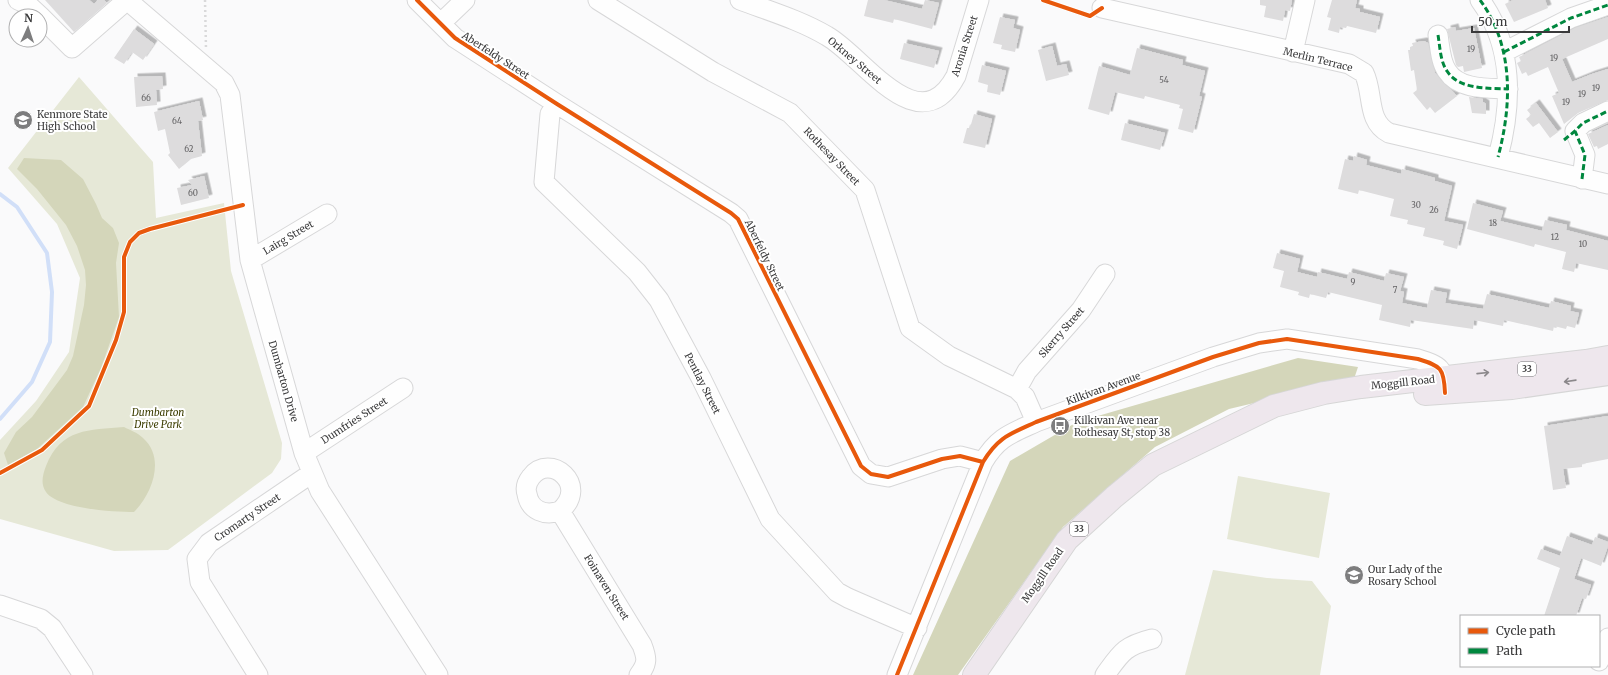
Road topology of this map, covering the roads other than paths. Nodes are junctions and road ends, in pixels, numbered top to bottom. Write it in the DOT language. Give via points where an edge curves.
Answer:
graph roads {
  1 [pos="18,0"];
  2 [pos="127,0"];
  3 [pos="417,0"];
  4 [pos="465,0"];
  5 [pos="598,0"];
  6 [pos="740,0"];
  7 [pos="979,0"];
  8 [pos="1305,0"];
  9 [pos="1480,0"];
  10 [pos="1608,5"];
  11 [pos="31,8"];
  12 [pos="1102,8"];
  13 [pos="441,23"];
  14 [pos="48,24"];
  15 [pos="1438,35"];
  16 [pos="1293,52"];
  17 [pos="1504,52"];
  18 [pos="1508,89"];
  19 [pos="925,102"];
  20 [pos="557,104"];
  21 [pos="1608,111"];
  22 [pos="1498,157"];
  23 [pos="1582,179"];
  24 [pos="1608,184"];
  25 [pos="327,214"];
  26 [pos="250,260"];
  27 [pos="1105,274"];
  28 [pos="1608,357"];
  29 [pos="1608,374"];
  30 [pos="1445,385"];
  31 [pos="403,388"];
  32 [pos="1017,389"];
  33 [pos="1036,422"];
  34 [pos="304,453"];
  35 [pos="983,462"];
  36 [pos="312,473"];
  37 [pos="560,511"];
  38 [pos="0,605"];
  39 [pos="917,628"];
  40 [pos="1608,638"];
  41 [pos="1152,639"];
  42 [pos="1600,658"];
  43 [pos="643,670"];
  44 [pos="83,675"];
  45 [pos="258,675"];
  46 [pos="438,675"];
  47 [pos="897,675"];
  48 [pos="974,675"];
  49 [pos="1105,675"];
  1 -- 11 [label="street"];
  2 -- 14 [label="street" via="72,48"];
  2 -- 26 [label="street, Dumbarton Drive" via="224,83 230,96"];
  3 -- 13 [label="street, Aberfeldy Street"];
  4 -- 13 [label="street"];
  5 -- 32 [label="street, Rothesay Street" via="713,72 790,113 865,190 910,328 949,356"];
  6 -- 19 [label="street, Orkney Street" via="782,15 828,36 844,47 889,88 907,100"];
  7 -- 19 [label="street, Aronia Street" via="956,76 944,93"];
  8 -- 16 [label="street"];
  9 -- 17 [label="street" via="1493,21"];
  10 -- 17 [label="street" via="1571,18"];
  12 -- 16 [label="street, Merlin Terrace"];
  13 -- 20 [label="street, Aberfeldy Street" via="455,38"];
  15 -- 18 [label="street" via="1446,70 1453,78 1480,88"];
  16 -- 22 [label="street, Merlin Terrace" via="1349,64 1364,73 1370,89 1374,117 1381,129 1389,133"];
  17 -- 18 [label="street"];
  18 -- 22 [label="street"];
  20 -- 35 [label="street, Aberfeldy Street" via="731,212 738,219 861,466 870,474 888,477 942,459 960,456"];
  20 -- 39 [label="street, Pentlay Street" via="550,114 544,182 637,272 659,300 701,378 770,519 837,592"];
  21 -- 23 [label="street" via="1583,123 1570,136 1585,155"];
  22 -- 23 [label="street, Merlin Terrace"];
  23 -- 24 [label="street, Merlin Terrace"];
  25 -- 26 [label="street, Lairg Street"];
  26 -- 34 [label="street, Dumbarton Drive"];
  27 -- 32 [label="street, Skerry Street" via="1081,310 1027,371"];
  30 -- 28 [label="main road, Moggill Road / 33, one-way"];
  29 -- 30 [label="main road, Moggill Road / 33, one-way" via="1512,388"];
  30 -- 33 [label="street, Kilkivan Avenue" via="1442,371 1436,365 1418,359 1287,339 1213,357"];
  30 -- 48 [label="main road, Moggill Road / 33" via="1316,406 1228,429 1153,465 1067,540"];
  31 -- 34 [label="street, Dumfries Street"];
  32 -- 33 [label="street, Rothesay Street" via="1025,397"];
  33 -- 35 [label="street, Kilkivan Avenue" via="999,441"];
  34 -- 36 [label="street, Dumbarton Drive"];
  35 -- 39 [label="street, Kilkivan Avenue"];
  36 -- 45 [label="street, Cromarty Street" via="209,543 196,559 200,582"];
  36 -- 46 [label="street, Dumbarton Drive" via="320,491"];
  37 -- 43 [label="street, Foinaven Street" via="642,645 647,658"];
  38 -- 44 [label="street" via="40,619 52,628"];
  39 -- 47 [label="street, Kilkivan Avenue"];
  40 -- 42 [label="street"];
  41 -- 49 [label="street" via="1135,643 1122,652"];
}
